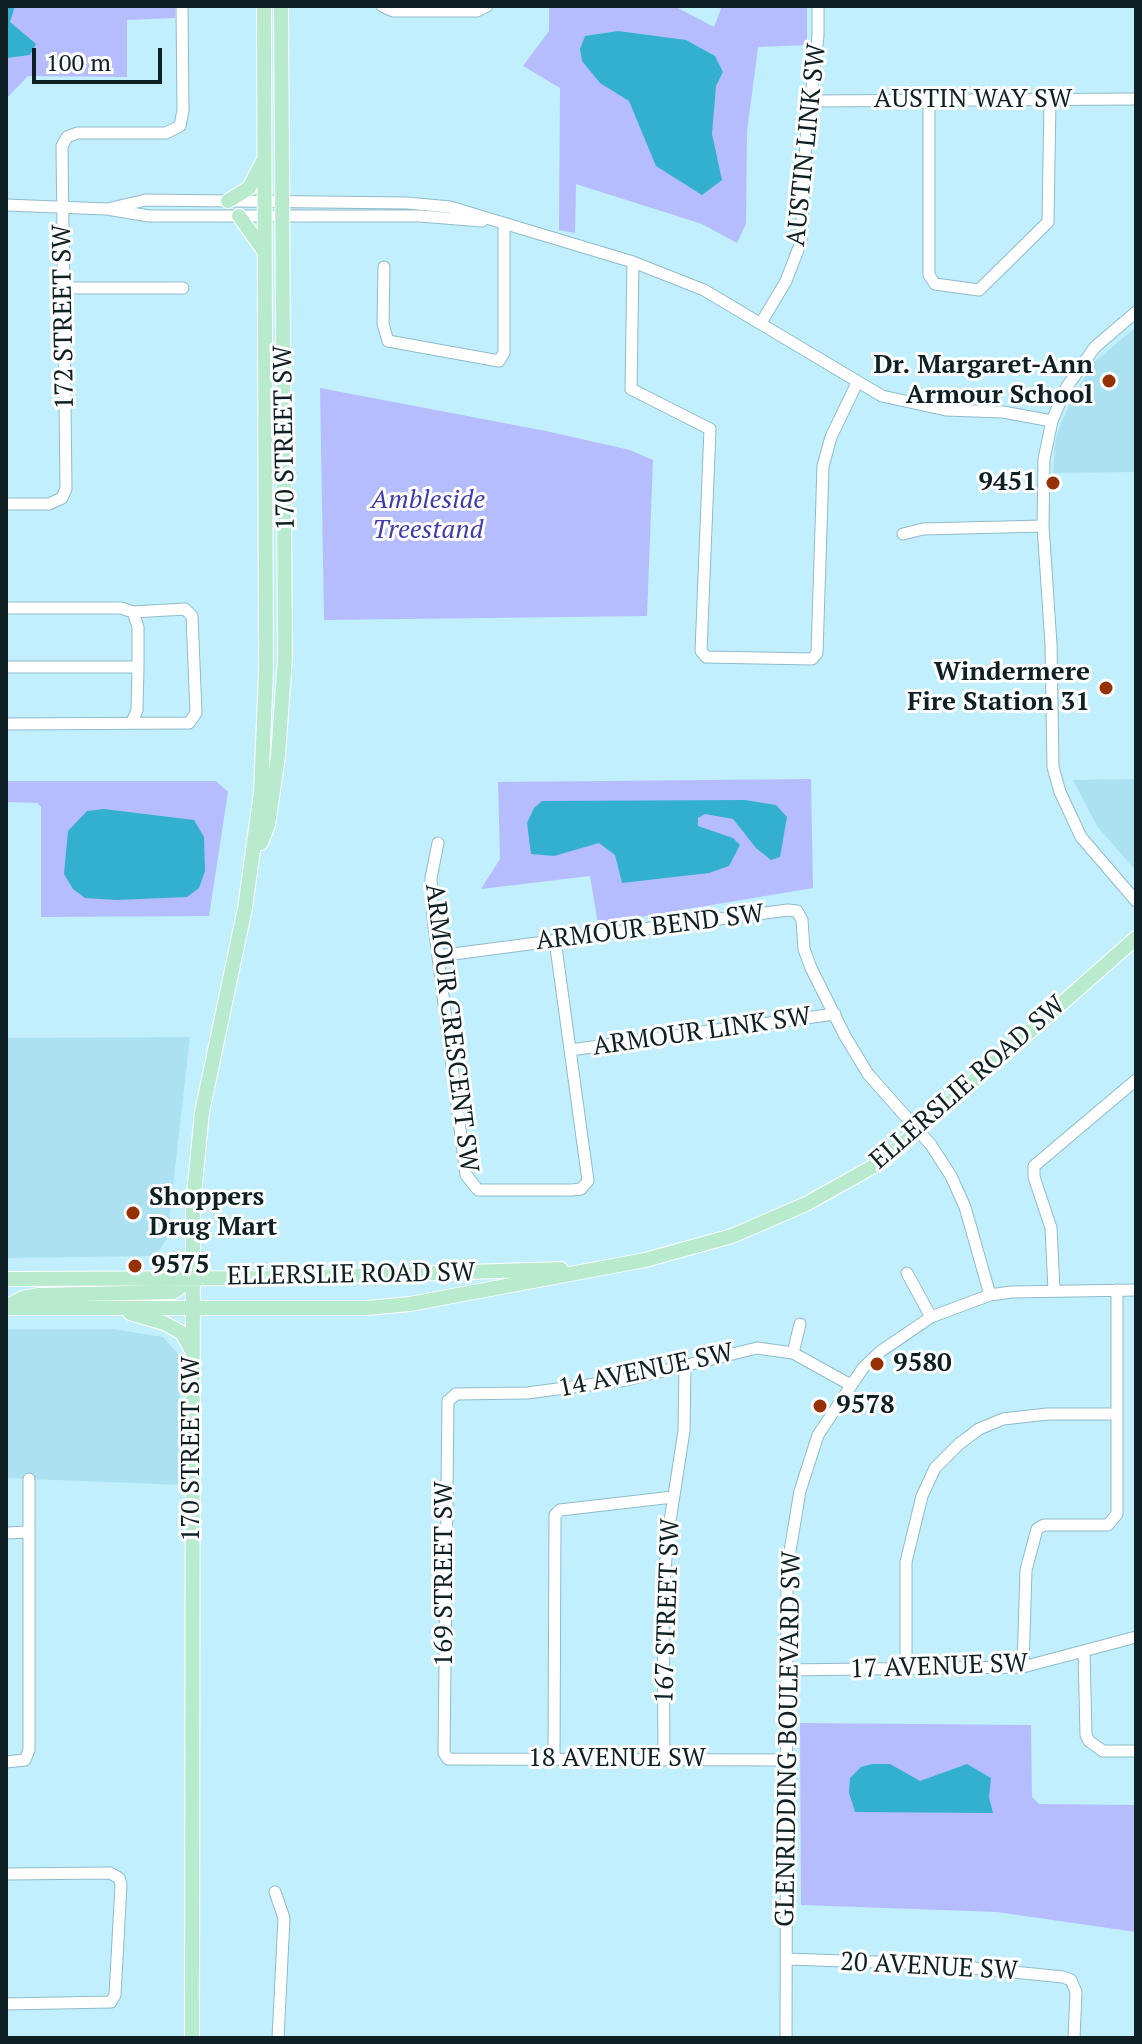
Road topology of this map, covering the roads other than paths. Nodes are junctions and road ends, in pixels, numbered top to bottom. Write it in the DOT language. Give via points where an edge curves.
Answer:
graph roads {
  1 [pos="182,6"];
  2 [pos="264,6"];
  3 [pos="281,6"];
  4 [pos="382,6"];
  5 [pos="487,6"];
  6 [pos="818,6"];
  7 [pos="1136,99"];
  8 [pos="929,100"];
  9 [pos="1050,100"];
  10 [pos="810,101"];
  11 [pos="265,157"];
  12 [pos="228,201"];
  13 [pos="265,201"];
  14 [pos="282,201"];
  15 [pos="6,205"];
  16 [pos="63,208"];
  17 [pos="107,209"];
  18 [pos="239,216"];
  19 [pos="265,216"];
  20 [pos="282,217"];
  21 [pos="499,223"];
  22 [pos="265,252"];
  23 [pos="633,262"];
  24 [pos="384,267"];
  25 [pos="66,288"];
  26 [pos="183,288"];
  27 [pos="1136,312"];
  28 [pos="761,323"];
  29 [pos="857,383"];
  30 [pos="1052,421"];
  31 [pos="6,504"];
  32 [pos="1043,526"];
  33 [pos="903,534"];
  34 [pos="6,608"];
  35 [pos="133,612"];
  36 [pos="6,667"];
  37 [pos="138,667"];
  38 [pos="132,722"];
  39 [pos="6,724"];
  40 [pos="438,843"];
  41 [pos="253,866"];
  42 [pos="1136,901"];
  43 [pos="1136,938"];
  44 [pos="555,940"];
  45 [pos="438,956"];
  46 [pos="835,1014"];
  47 [pos="570,1050"];
  48 [pos="1135,1084"];
  49 [pos="919,1133"];
  50 [pos="606,1267"];
  51 [pos="907,1273"];
  52 [pos="390,1275"];
  53 [pos="192,1278"];
  54 [pos="6,1279"];
  55 [pos="1054,1290"];
  56 [pos="1117,1290"];
  57 [pos="1136,1290"];
  58 [pos="990,1295"];
  59 [pos="6,1308"];
  60 [pos="110,1308"];
  61 [pos="193,1308"];
  62 [pos="931,1317"];
  63 [pos="800,1324"];
  64 [pos="793,1353"];
  65 [pos="192,1357"];
  66 [pos="685,1366"];
  67 [pos="849,1384"];
  68 [pos="450,1396"];
  69 [pos="1117,1414"];
  70 [pos="29,1479"];
  71 [pos="673,1497"];
  72 [pos="29,1532"];
  73 [pos="6,1533"];
  74 [pos="1136,1637"];
  75 [pos="1084,1651"];
  76 [pos="1023,1667"];
  77 [pos="786,1670"];
  78 [pos="906,1671"];
  79 [pos="1136,1751"];
  80 [pos="446,1756"];
  81 [pos="554,1759"];
  82 [pos="664,1760"];
  83 [pos="786,1760"];
  84 [pos="6,1762"];
  85 [pos="6,1874"];
  86 [pos="275,1892"];
  87 [pos="786,1959"];
  88 [pos="6,2004"];
  89 [pos="192,2038"];
  90 [pos="278,2038"];
  91 [pos="786,2038"];
  92 [pos="1074,2038"];
  1 -- 16 [label="street, 172 STREET SW" via="180,126 166,133 67,137 61,151"];
  2 -- 11 [label="main road, 170 STREET SW"];
  3 -- 14 [label="main road, 170 STREET SW"];
  4 -- 5 [label="street" via="393,11 477,11"];
  6 -- 10 [label="street, AUSTIN LINK SW"];
  7 -- 9 [label="street, AUSTIN WAY SW"];
  8 -- 9 [label="street, AUSTIN WAY SW"];
  8 -- 9 [label="street" via="929,275 935,284 979,290 1048,222"];
  8 -- 10 [label="street, AUSTIN WAY SW"];
  10 -- 28 [label="street, AUSTIN LINK SW" via="801,242"];
  11 -- 12 [label="main road" via="249,188"];
  11 -- 13 [label="main road, 170 STREET SW"];
  12 -- 13 [label="street"];
  12 -- 17 [label="street" via="146,200"];
  13 -- 14 [label="street"];
  13 -- 19 [label="main road, 170 STREET SW"];
  14 -- 20 [label="main road, 170 STREET SW"];
  14 -- 21 [label="street" via="428,204"];
  15 -- 16 [label="street"];
  16 -- 17 [label="street"];
  16 -- 25 [label="street, 172 STREET SW"];
  17 -- 18 [label="street" via="149,216"];
  18 -- 19 [label="street"];
  18 -- 22 [label="main road"];
  19 -- 20 [label="street"];
  19 -- 22 [label="main road, 170 STREET SW"];
  20 -- 21 [label="street" via="420,216"];
  20 -- 41 [label="main road, 170 STREET SW" via="285,658 268,825"];
  21 -- 23 [label="street"];
  21 -- 24 [label="street" via="504,353 499,361 388,341 383,324"];
  22 -- 41 [label="main road, 170 STREET SW" via="266,671"];
  23 -- 28 [label="street" via="704,290"];
  23 -- 29 [label="street" via="631,389 710,429 701,651 706,657 812,659 817,653 823,466"];
  25 -- 26 [label="street"];
  25 -- 31 [label="street, 172 STREET SW" via="66,489 62,498 49,504"];
  27 -- 30 [label="street" via="1074,373"];
  28 -- 29 [label="street"];
  29 -- 30 [label="street" via="914,405"];
  30 -- 32 [label="street" via="1044,459"];
  32 -- 33 [label="street"];
  32 -- 42 [label="street" via="1053,767 1081,837"];
  34 -- 35 [label="street"];
  35 -- 37 [label="street"];
  35 -- 38 [label="street" via="190,612 196,713 184,726"];
  36 -- 37 [label="street"];
  37 -- 38 [label="street"];
  38 -- 39 [label="street"];
  40 -- 45 [label="street, ARMOUR CRESCENT SW" via="431,878"];
  41 -- 53 [label="main road, 170 STREET SW" via="200,1125"];
  43 -- 49 [label="main road, ELLERSLIE ROAD SW"];
  44 -- 45 [label="street, ARMOUR BEND SW"];
  44 -- 46 [label="street, ARMOUR BEND SW" via="797,911 811,968"];
  44 -- 47 [label="street, ARMOUR CRESCENT SW"];
  45 -- 47 [label="street, ARMOUR CRESCENT SW" via="471,1185 487,1191 572,1190 588,1181"];
  46 -- 47 [label="street, ARMOUR LINK SW"];
  46 -- 49 [label="street, ARMOUR BEND SW" via="868,1074"];
  48 -- 55 [label="street" via="1037,1162 1033,1171 1051,1228"];
  49 -- 50 [label="main road, ELLERSLIE ROAD SW" via="843,1186 766,1223 689,1250"];
  49 -- 58 [label="street, ARMOUR BEND SW" via="951,1176 965,1207"];
  50 -- 52 [label="main road, ELLERSLIE ROAD SW"];
  50 -- 61 [label="main road, ELLERSLIE ROAD SW" via="410,1304"];
  51 -- 62 [label="street"];
  52 -- 53 [label="main road, ELLERSLIE ROAD SW"];
  52 -- 61 [label="main road" via="363,1283 213,1285"];
  53 -- 54 [label="main road, ELLERSLIE ROAD SW"];
  53 -- 59 [label="main road" via="174,1292 39,1295"];
  53 -- 61 [label="main road, 170 STREET SW"];
  55 -- 56 [label="street, GLENRIDDING BOULEVARD SW"];
  55 -- 58 [label="street, GLENRIDDING BOULEVARD SW"];
  56 -- 57 [label="street, GLENRIDDING BOULEVARD SW"];
  56 -- 69 [label="street"];
  58 -- 62 [label="street, GLENRIDDING BOULEVARD SW"];
  59 -- 60 [label="main road"];
  60 -- 61 [label="main road, ELLERSLIE ROAD SW"];
  60 -- 65 [label="main road" via="157,1320 182,1333"];
  61 -- 65 [label="main road, 170 STREET SW"];
  62 -- 67 [label="street, GLENRIDDING BOULEVARD SW" via="881,1351"];
  63 -- 64 [label="street"];
  64 -- 66 [label="street, 14 AVENUE SW" via="757,1348"];
  64 -- 67 [label="street, 14 AVENUE SW"];
  65 -- 89 [label="main road, 170 STREET SW"];
  66 -- 68 [label="street, 14 AVENUE SW" via="569,1389"];
  66 -- 71 [label="street, 167 STREET SW" via="684,1431"];
  67 -- 77 [label="street, GLENRIDDING BOULEVARD SW" via="818,1435 800,1491 787,1569"];
  68 -- 80 [label="street, 169 STREET SW"];
  69 -- 76 [label="street" via="1113,1523 1044,1525 1032,1538 1024,1594"];
  69 -- 78 [label="street" via="1003,1419 979,1429 943,1460 922,1496 906,1562"];
  70 -- 72 [label="street"];
  71 -- 81 [label="street" via="560,1510 555,1515"];
  71 -- 82 [label="street, 167 STREET SW" via="663,1594"];
  72 -- 73 [label="street"];
  72 -- 84 [label="street" via="29,1750 25,1760"];
  74 -- 75 [label="street, 17 AVENUE SW"];
  75 -- 76 [label="street, 17 AVENUE SW"];
  75 -- 79 [label="street" via="1086,1735 1093,1747"];
  76 -- 78 [label="street, 17 AVENUE SW"];
  77 -- 78 [label="street, 17 AVENUE SW"];
  77 -- 83 [label="street, GLENRIDDING BOULEVARD SW"];
  80 -- 81 [label="street, 18 AVENUE SW"];
  81 -- 82 [label="street, 18 AVENUE SW"];
  82 -- 83 [label="street, 18 AVENUE SW"];
  83 -- 87 [label="street, GLENRIDDING BOULEVARD SW"];
  85 -- 88 [label="street" via="110,1873 121,1885 113,1999 102,2004"];
  86 -- 90 [label="street" via="284,1918"];
  87 -- 91 [label="street, GLENRIDDING BOULEVARD SW"];
  87 -- 92 [label="street, 20 AVENUE SW" via="971,1967 1071,1980 1076,1992"];
}
